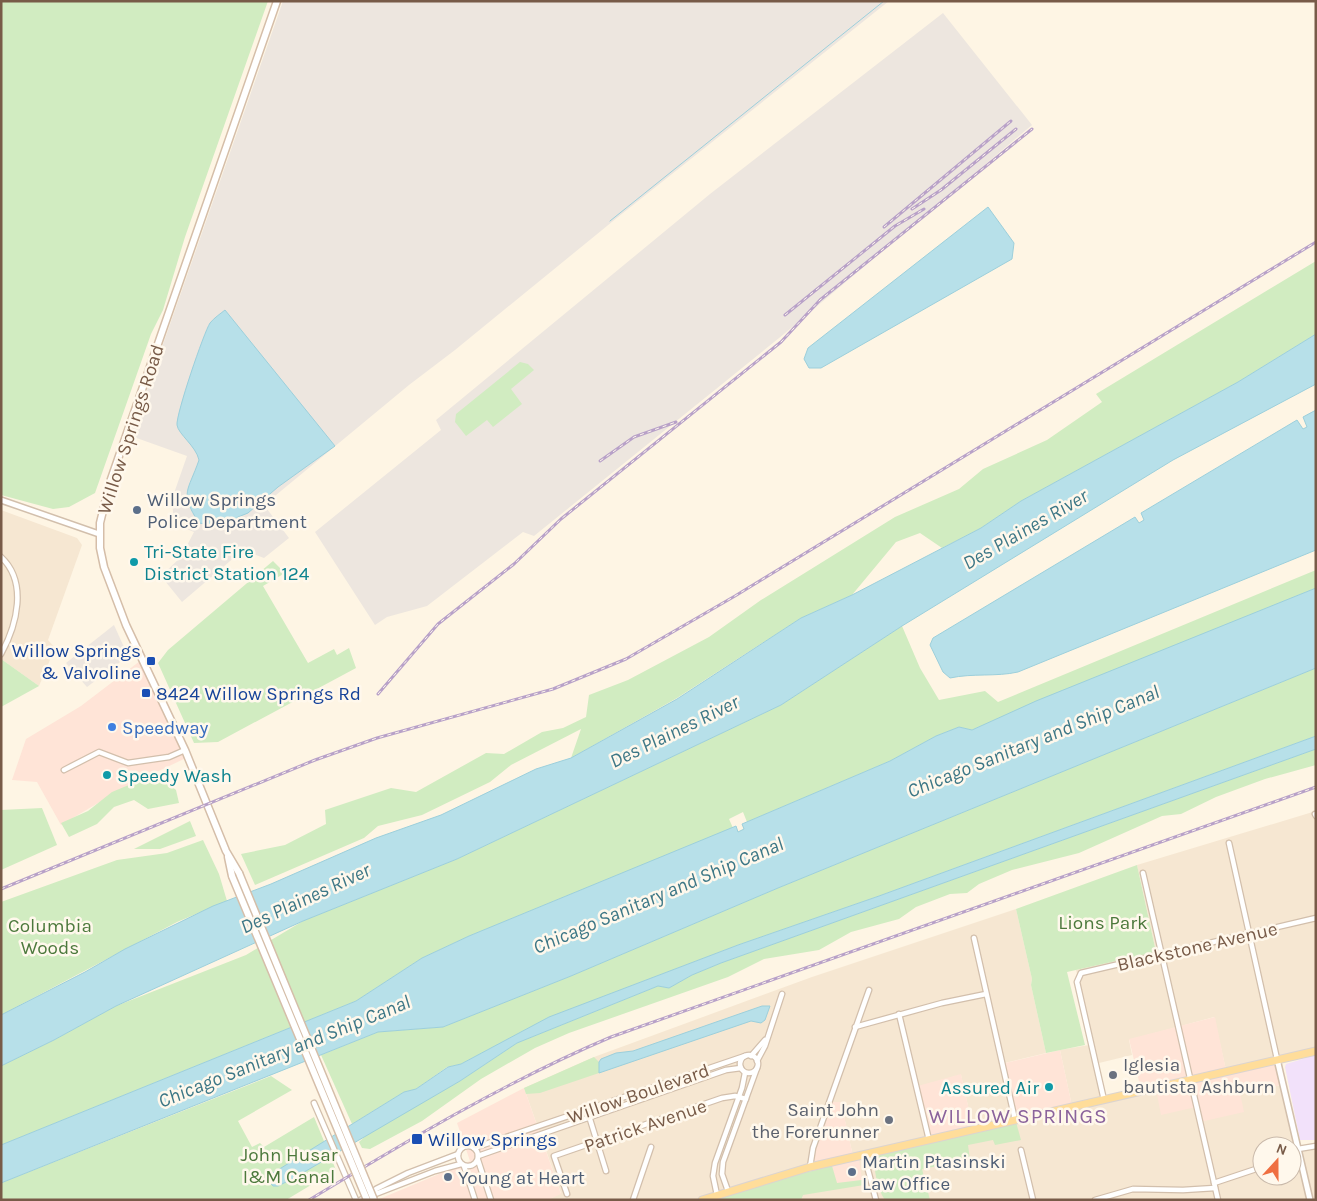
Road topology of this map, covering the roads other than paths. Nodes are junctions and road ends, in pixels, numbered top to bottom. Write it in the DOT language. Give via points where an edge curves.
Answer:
graph roads {
  1 [pos="277,1"];
  2 [pos="1,500"];
  3 [pos="99,534"];
  4 [pos="1,557"];
  5 [pos="1,654"];
  6 [pos="185,750"];
  7 [pos="64,770"];
  8 [pos="1229,843"];
  9 [pos="226,851"];
  10 [pos="1143,873"];
  11 [pos="1316,918"];
  12 [pos="1249,934"];
  13 [pos="974,938"];
  14 [pos="1161,954"];
  15 [pos="869,990"];
  16 [pos="782,994"];
  17 [pos="986,994"];
  18 [pos="898,1014"];
  19 [pos="855,1027"];
  20 [pos="766,1039"];
  21 [pos="1316,1051"];
  22 [pos="748,1056"];
  23 [pos="1277,1059"];
  24 [pos="757,1061"];
  25 [pos="741,1068"];
  26 [pos="757,1068"];
  27 [pos="745,1073"];
  28 [pos="1190,1080"];
  29 [pos="739,1097"];
  30 [pos="746,1099"];
  31 [pos="1104,1100"];
  32 [pos="314,1103"];
  33 [pos="587,1110"];
  34 [pos="589,1117"];
  35 [pos="1014,1120"];
  36 [pos="1295,1136"];
  37 [pos="928,1140"];
  38 [pos="597,1142"];
  39 [pos="1316,1146"];
  40 [pos="650,1147"];
  41 [pos="474,1148"];
  42 [pos="1302,1149"];
  43 [pos="1020,1150"];
  44 [pos="458,1154"];
  45 [pos="864,1155"];
  46 [pos="478,1158"];
  47 [pos="462,1165"];
  48 [pos="810,1167"];
  49 [pos="1302,1167"];
  50 [pos="606,1170"];
  51 [pos="1252,1171"];
  52 [pos="484,1178"];
  53 [pos="469,1182"];
  54 [pos="1214,1185"];
  55 [pos="728,1191"];
  56 [pos="567,1194"];
  57 [pos="717,1195"];
  58 [pos="374,1196"];
  59 [pos="356,1200"];
  60 [pos="360,1200"];
  61 [pos="367,1200"];
  62 [pos="475,1200"];
  63 [pos="491,1200"];
  64 [pos="633,1200"];
  65 [pos="702,1200"];
  66 [pos="876,1200"];
  67 [pos="1033,1200"];
  68 [pos="1095,1200"];
  69 [pos="1218,1200"];
  70 [pos="1310,1200"];
  1 -- 3 [label="main road, Willow Springs Road" via="110,482 100,514"];
  2 -- 3 [label="street"];
  3 -- 6 [label="main road, Willow Springs Road" via="104,568 114,597"];
  4 -- 5 [label="street" via="14,575 18,596 17,612"];
  6 -- 7 [label="street" via="169,757 128,762 99,752"];
  6 -- 9 [label="main road, Willow Springs Road"];
  8 -- 12 [label="street"];
  9 -- 58 [label="main road, Willow Springs Road, bridge" via="239,873"];
  9 -- 61 [label="main road, Willow Springs Road, bridge" via="232,876"];
  10 -- 14 [label="street"];
  11 -- 12 [label="street, Blackstone Avenue"];
  12 -- 14 [label="street, Blackstone Avenue"];
  12 -- 23 [label="street"];
  13 -- 17 [label="street"];
  14 -- 28 [label="street"];
  14 -- 31 [label="street, Blackstone Avenue" via="1079,976 1077,982"];
  15 -- 19 [label="street"];
  16 -- 20 [label="street"];
  17 -- 18 [label="street"];
  17 -- 35 [label="street"];
  18 -- 19 [label="street"];
  18 -- 37 [label="street"];
  19 -- 48 [label="street" via="813,1148"];
  20 -- 22 [label="street"];
  20 -- 24 [label="street"];
  21 -- 23 [label="main road"];
  22 -- 24 [label="street"];
  22 -- 25 [label="street" via="740,1062"];
  22 -- 33 [label="street, Willow Boulevard"];
  23 -- 28 [label="main road"];
  23 -- 36 [label="street"];
  24 -- 26 [label="street"];
  25 -- 27 [label="street"];
  25 -- 34 [label="street, Willow Boulevard" via="726,1070"];
  26 -- 27 [label="street"];
  26 -- 30 [label="street"];
  27 -- 29 [label="street"];
  28 -- 31 [label="main road"];
  28 -- 54 [label="street"];
  29 -- 30 [label="street, Patrick Avenue"];
  29 -- 38 [label="street, Patrick Avenue" via="722,1098"];
  29 -- 57 [label="street" via="715,1163 713,1176"];
  30 -- 55 [label="street" via="722,1168"];
  31 -- 35 [label="main road"];
  32 -- 59 [label="street"];
  33 -- 34 [label="street"];
  33 -- 41 [label="street, Willow Boulevard"];
  34 -- 38 [label="street"];
  34 -- 46 [label="street, Willow Boulevard"];
  35 -- 37 [label="main road"];
  37 -- 45 [label="main road"];
  38 -- 50 [label="street"];
  38 -- 56 [label="street, Patrick Avenue" via="554,1156"];
  39 -- 42 [label="street"];
  40 -- 64 [label="street"];
  41 -- 44 [label="street" via="464,1146"];
  41 -- 46 [label="street"];
  43 -- 67 [label="street"];
  44 -- 47 [label="street"];
  44 -- 58 [label="street" via="408,1173 376,1189"];
  45 -- 48 [label="main road"];
  45 -- 66 [label="street"];
  46 -- 47 [label="street" via="474,1165"];
  46 -- 52 [label="street"];
  47 -- 53 [label="street"];
  47 -- 58 [label="street" via="435,1171"];
  48 -- 55 [label="main road"];
  49 -- 70 [label="street"];
  51 -- 54 [label="street"];
  52 -- 53 [label="street"];
  52 -- 63 [label="street"];
  53 -- 62 [label="street"];
  54 -- 68 [label="street" via="1183,1190 1133,1189"];
  54 -- 69 [label="street"];
  55 -- 57 [label="main road"];
  57 -- 65 [label="main road"];
  58 -- 60 [label="street"];
}
